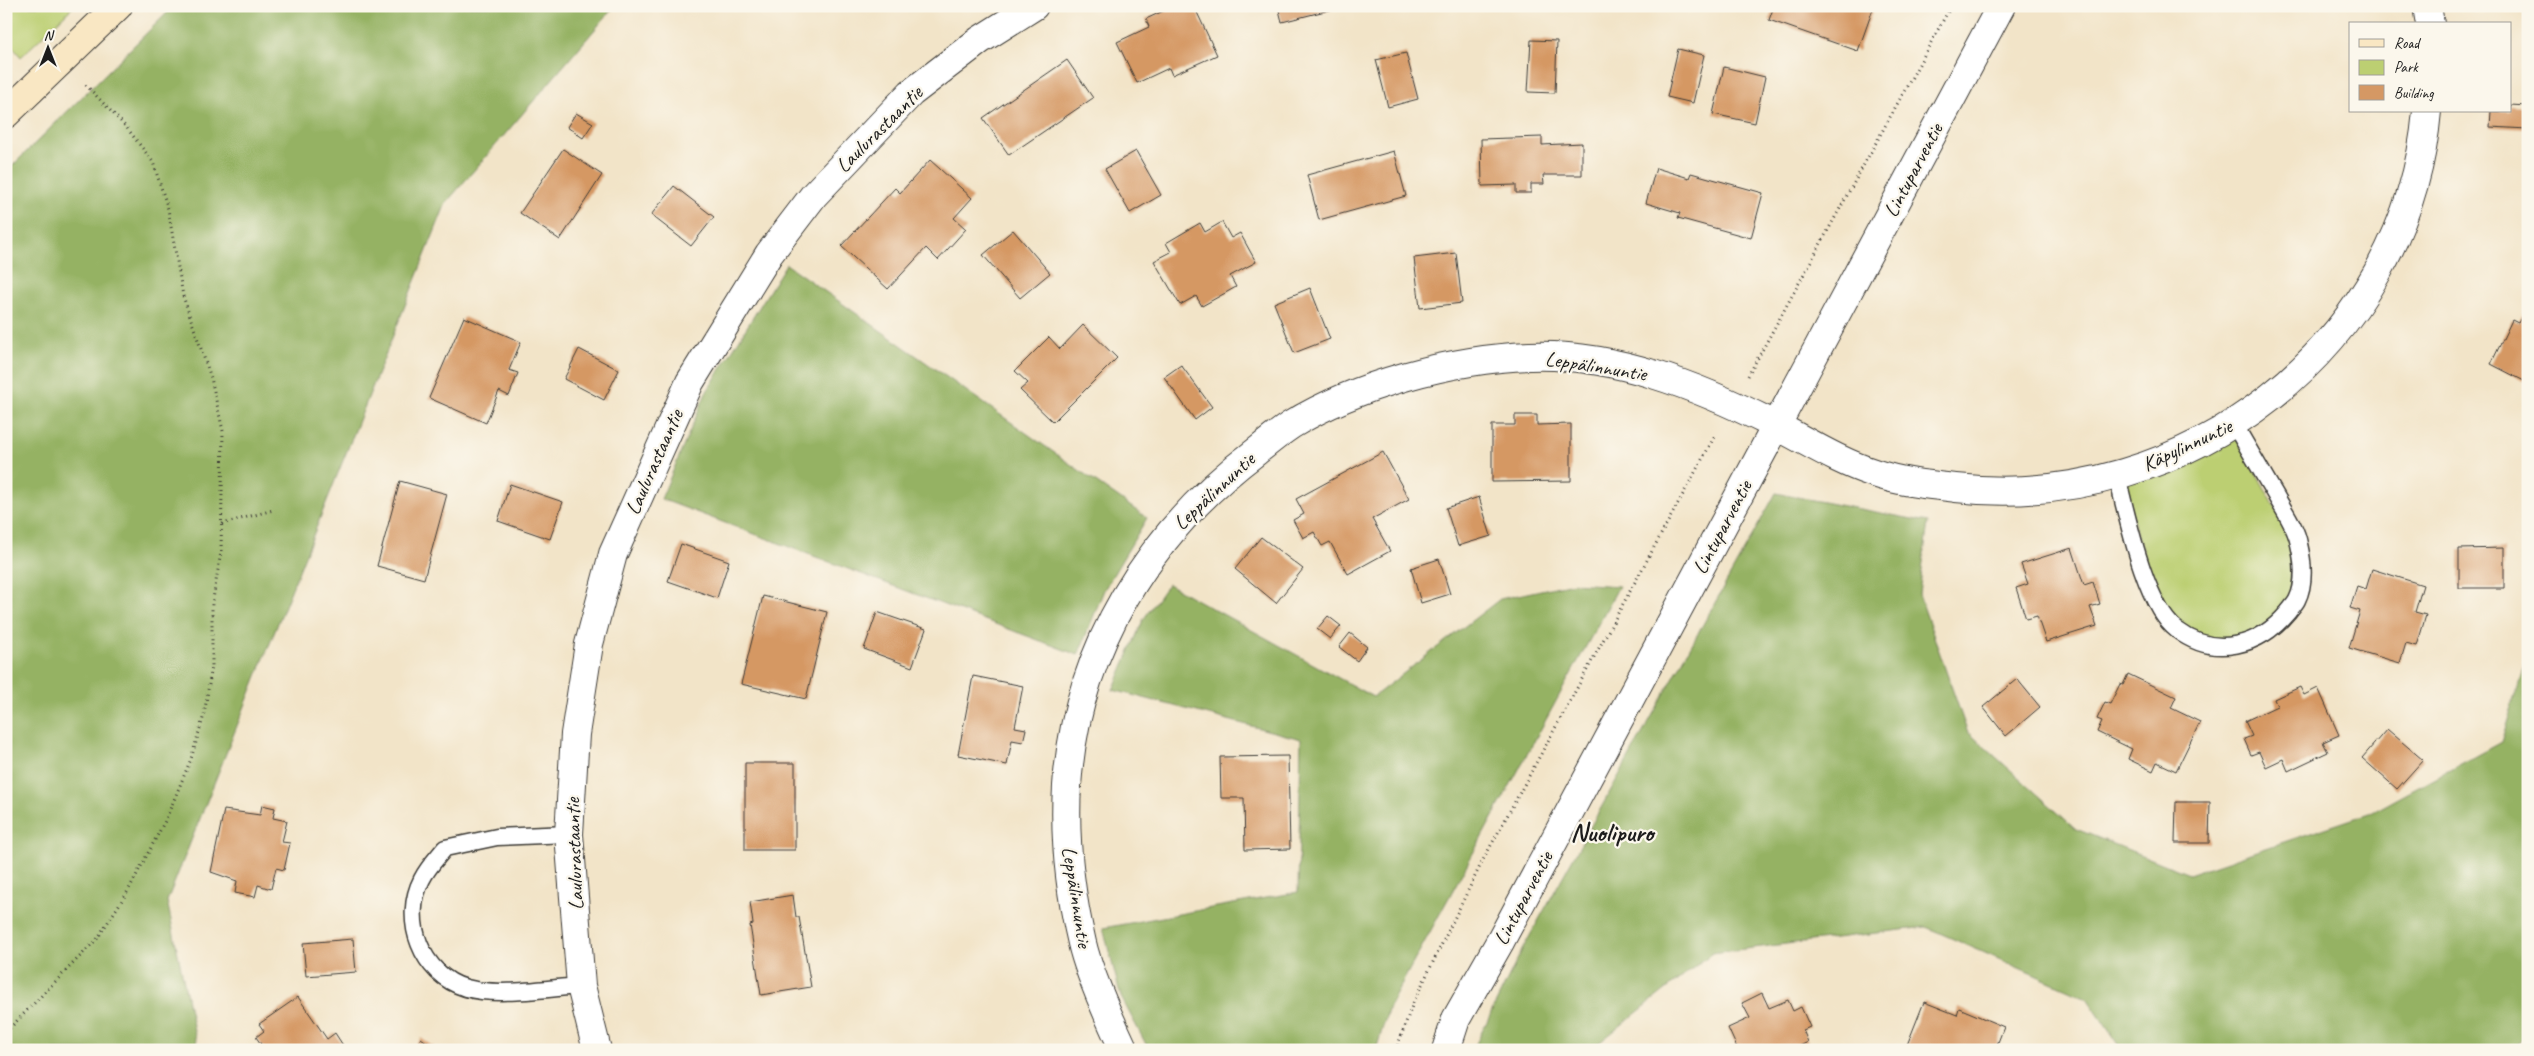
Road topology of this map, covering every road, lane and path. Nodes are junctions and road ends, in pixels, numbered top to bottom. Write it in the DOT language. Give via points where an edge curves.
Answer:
graph roads {
  1 [pos="118,6"];
  2 [pos="1034,6"];
  3 [pos="1951,6"];
  4 [pos="2001,6"];
  5 [pos="2427,6"];
  6 [pos="2430,22"];
  7 [pos="62,60"];
  8 [pos="2427,112"];
  9 [pos="6,114"];
  10 [pos="1732,404"];
  11 [pos="2234,424"];
  12 [pos="1776,425"];
  13 [pos="2117,476"];
  14 [pos="273,510"];
  15 [pos="222,524"];
  16 [pos="569,834"];
  17 [pos="581,986"];
  18 [pos="6,1032"];
  19 [pos="597,1050"];
  20 [pos="1124,1050"];
  21 [pos="1396,1050"];
  22 [pos="1446,1050"];
  1 -- 7 [label="main road"];
  2 -- 16 [label="street, Laulurastaantie" via="980,40 911,93 814,195 769,254 690,382 637,497 611,563 589,644 575,734"];
  3 -- 10 [label="path"];
  4 -- 12 [label="street, Lintuparventie"];
  5 -- 6 [label="street"];
  7 -- 9 [label="main road"];
  7 -- 15 [label="path" via="127,128 153,162 168,209 183,296 211,378 223,431"];
  8 -- 11 [label="street, Käpylinnuntie" via="2413,188 2366,292 2333,337 2295,378"];
  10 -- 12 [label="street, Leppälinnuntie"];
  10 -- 20 [label="street, Leppälinnuntie" via="1651,374 1573,358 1532,356 1437,368 1341,400 1291,425 1227,473 1174,526 1143,566 1118,608 1089,675 1076,727 1067,787 1068,868 1083,947"];
  10 -- 21 [label="path" via="1483,860 1413,1003"];
  11 -- 13 [label="street, Käpylinnuntie" via="2153,464"];
  11 -- 13 [label="lane" via="2289,520 2299,542 2303,573 2297,600 2280,622 2260,638 2230,646 2204,644 2177,630 2159,611 2132,537"];
  12 -- 13 [label="street, Käpylinnuntie" via="1824,453 1877,474 1931,485 1987,491 2042,489"];
  12 -- 22 [label="street, Lintuparventie" via="1506,932 1456,1019"];
  14 -- 15 [label="path"];
  15 -- 18 [label="path" via="212,605 212,666 204,715 191,759 166,819 128,891 97,938"];
  16 -- 17 [label="street, Laulurastaantie"];
  16 -- 17 [label="lane" via="497,837 445,848 421,880 415,931 419,947 431,965 465,988 489,992"];
  17 -- 19 [label="street, Laulurastaantie"];
}
